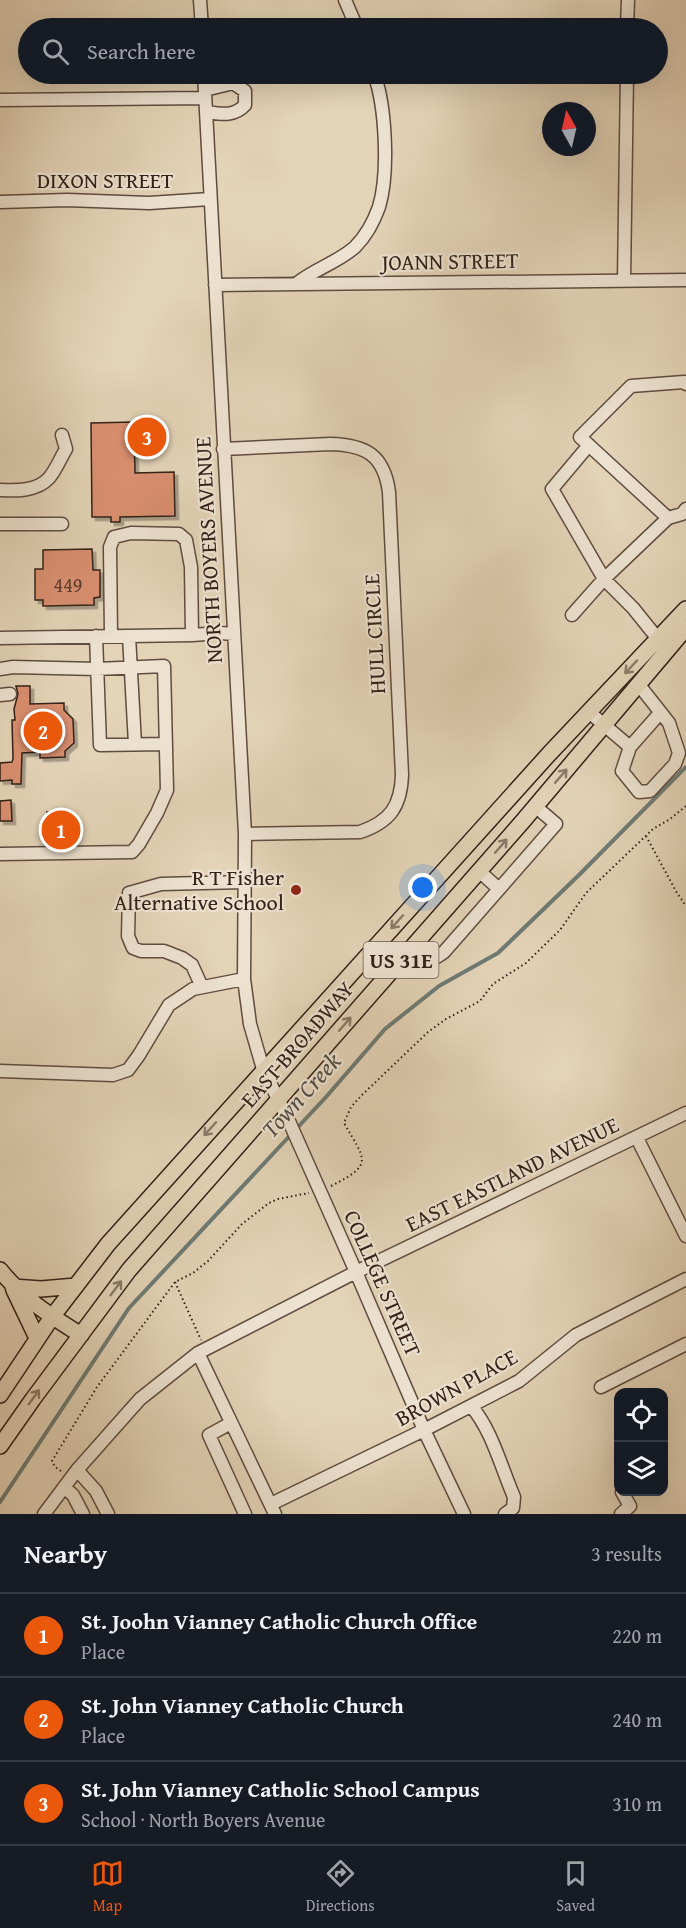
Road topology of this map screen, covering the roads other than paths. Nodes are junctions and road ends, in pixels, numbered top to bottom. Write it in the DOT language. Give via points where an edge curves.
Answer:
graph roads {
  1 [pos="200,0"];
  2 [pos="345,0"];
  3 [pos="628,0"];
  4 [pos="201,18"];
  5 [pos="353,18"];
  6 [pos="627,18"];
  7 [pos="204,84"];
  8 [pos="230,84"];
  9 [pos="234,84"];
  10 [pos="377,84"];
  11 [pos="627,84"];
  12 [pos="205,94"];
  13 [pos="0,100"];
  14 [pos="206,112"];
  15 [pos="210,199"];
  16 [pos="0,202"];
  17 [pos="624,280"];
  18 [pos="686,280"];
  19 [pos="296,284"];
  20 [pos="214,285"];
  21 [pos="685,382"];
  22 [pos="62,435"];
  23 [pos="589,445"];
  24 [pos="223,449"];
  25 [pos="0,490"];
  26 [pos="686,509"];
  27 [pos="668,518"];
  28 [pos="0,524"];
  29 [pos="62,524"];
  30 [pos="604,579"];
  31 [pos="686,609"];
  32 [pos="572,615"];
  33 [pos="686,628"];
  34 [pos="234,634"];
  35 [pos="192,635"];
  36 [pos="96,636"];
  37 [pos="111,636"];
  38 [pos="129,636"];
  39 [pos="0,638"];
  40 [pos="658,639"];
  41 [pos="131,667"];
  42 [pos="0,669"];
  43 [pos="97,669"];
  44 [pos="639,686"];
  45 [pos="589,712"];
  46 [pos="660,713"];
  47 [pos="604,725"];
  48 [pos="135,744"];
  49 [pos="166,744"];
  50 [pos="630,747"];
  51 [pos="535,806"];
  52 [pos="245,834"];
  53 [pos="0,854"];
  54 [pos="479,871"];
  55 [pos="244,882"];
  56 [pos="499,889"];
  57 [pos="408,951"];
  58 [pos="244,979"];
  59 [pos="202,987"];
  60 [pos="264,1070"];
  61 [pos="0,1071"];
  62 [pos="278,1099"];
  63 [pos="686,1113"];
  64 [pos="637,1138"];
  65 [pos="686,1236"];
  66 [pos="0,1270"];
  67 [pos="356,1272"];
  68 [pos="686,1279"];
  69 [pos="76,1286"];
  70 [pos="13,1287"];
  71 [pos="52,1317"];
  72 [pos="81,1335"];
  73 [pos="37,1338"];
  74 [pos="686,1344"];
  75 [pos="198,1353"];
  76 [pos="3,1387"];
  77 [pos="601,1387"];
  78 [pos="471,1406"];
  79 [pos="231,1423"];
  80 [pos="424,1430"];
  81 [pos="0,1446"];
  82 [pos="71,1478"];
  83 [pos="625,1496"];
  84 [pos="273,1509"];
  85 [pos="44,1514"];
  86 [pos="83,1514"];
  87 [pos="108,1514"];
  88 [pos="245,1514"];
  89 [pos="464,1514"];
  90 [pos="505,1514"];
  91 [pos="621,1514"];
  1 -- 4 [label="street"];
  2 -- 5 [label="street"];
  3 -- 6 [label="street"];
  7 -- 12 [label="street, NORTH BOYERS AVENUE"];
  8 -- 12 [label="street"];
  9 -- 14 [label="street" via="245,91 245,105 229,114"];
  10 -- 19 [label="street" via="384,122 379,209 354,248"];
  11 -- 17 [label="street"];
  12 -- 13 [label="street"];
  12 -- 14 [label="street, NORTH BOYERS AVENUE"];
  14 -- 15 [label="street, NORTH BOYERS AVENUE"];
  15 -- 16 [label="street, DIXON STREET" via="149,203"];
  15 -- 20 [label="street, NORTH BOYERS AVENUE"];
  17 -- 18 [label="street, JOANN STREET"];
  17 -- 19 [label="street, JOANN STREET"];
  19 -- 20 [label="street, JOANN STREET"];
  20 -- 24 [label="street, NORTH BOYERS AVENUE"];
  21 -- 23 [label="street" via="631,386 580,437"];
  22 -- 25 [label="street" via="66,448 50,477 35,487"];
  23 -- 27 [label="street"];
  23 -- 30 [label="street" via="552,489"];
  24 -- 34 [label="street, NORTH BOYERS AVENUE"];
  24 -- 52 [label="street, HULL CIRCLE" via="330,444 360,447 381,465 389,492 402,775 397,806 373,828 360,832"];
  26 -- 27 [label="street"];
  27 -- 30 [label="street"];
  28 -- 29 [label="street"];
  30 -- 32 [label="street"];
  30 -- 40 [label="street"];
  31 -- 40 [label="main road, EAST BROADWAY / US 31E"];
  33 -- 44 [label="main road, EAST BROADWAY / US 31E"];
  34 -- 35 [label="street"];
  34 -- 52 [label="street, NORTH BOYERS AVENUE"];
  35 -- 37 [label="street" via="191,567 186,540 179,534 131,533 114,537 110,547"];
  35 -- 38 [label="street"];
  36 -- 37 [label="street"];
  36 -- 39 [label="street"];
  36 -- 43 [label="street"];
  37 -- 38 [label="street"];
  38 -- 41 [label="street"];
  40 -- 45 [label="main road, EAST BROADWAY / US 31E, one-way"];
  41 -- 43 [label="street"];
  41 -- 48 [label="street"];
  41 -- 49 [label="street" via="164,666"];
  42 -- 43 [label="street"];
  43 -- 48 [label="street" via="99,744"];
  44 -- 46 [label="street"];
  44 -- 47 [label="main road, EAST BROADWAY / US 31E"];
  45 -- 47 [label="street"];
  45 -- 60 [label="main road, EAST BROADWAY / US 31E, one-way"];
  46 -- 50 [label="street"];
  46 -- 50 [label="street" via="669,723 679,753 675,764 650,791 639,792 622,771"];
  47 -- 50 [label="street"];
  51 -- 47 [label="main road, EAST BROADWAY / US 31E, one-way"];
  48 -- 49 [label="street"];
  49 -- 53 [label="street" via="167,790 132,852"];
  54 -- 51 [label="main road, EAST BROADWAY / US 31E, one-way"];
  51 -- 56 [label="street" via="556,824"];
  52 -- 55 [label="street, NORTH BOYERS AVENUE"];
  54 -- 56 [label="street"];
  54 -- 57 [label="main road, EAST BROADWAY / US 31E"];
  55 -- 58 [label="street, NORTH BOYERS AVENUE"];
  55 -- 59 [label="street" via="161,884 129,893 128,936 133,948 164,951 182,958 192,965"];
  56 -- 57 [label="street" via="437,957 421,961"];
  62 -- 57 [label="main road, EAST BROADWAY / US 31E, one-way"];
  58 -- 59 [label="street"];
  58 -- 60 [label="street, NORTH BOYERS AVENUE" via="250,1024"];
  59 -- 61 [label="street" via="169,1005 128,1070 113,1075"];
  60 -- 62 [label="street, COLLEGE STREET"];
  60 -- 69 [label="main road, EAST BROADWAY / US 31E, one-way" via="108,1244"];
  62 -- 67 [label="street, COLLEGE STREET"];
  72 -- 62 [label="main road, EAST BROADWAY / US 31E, one-way" via="129,1270"];
  63 -- 64 [label="street, EAST EASTLAND AVENUE"];
  64 -- 65 [label="street"];
  64 -- 67 [label="street, EAST EASTLAND AVENUE"];
  66 -- 70 [label="main road"];
  67 -- 75 [label="street, EAST EASTLAND AVENUE"];
  67 -- 80 [label="street, COLLEGE STREET"];
  68 -- 78 [label="street, BROWN PLACE" via="576,1335 519,1381"];
  69 -- 70 [label="main road"];
  69 -- 71 [label="main road, EAST BROADWAY / US 31E"];
  70 -- 71 [label="main road"];
  70 -- 73 [label="main road"];
  71 -- 72 [label="main road"];
  71 -- 73 [label="main road, EAST BROADWAY / US 31E"];
  81 -- 72 [label="main road, EAST BROADWAY / US 31E, one-way"];
  73 -- 76 [label="main road, EAST BROADWAY / US 31E"];
  74 -- 77 [label="street"];
  75 -- 79 [label="street"];
  75 -- 82 [label="street, EAST EASTLAND AVENUE" via="140,1400"];
  78 -- 80 [label="street, BROWN PLACE"];
  78 -- 90 [label="street" via="487,1429 513,1497 513,1508"];
  79 -- 84 [label="street"];
  79 -- 88 [label="street" via="209,1435"];
  80 -- 84 [label="street, BROWN PLACE"];
  80 -- 89 [label="street, COLLEGE STREET"];
  82 -- 85 [label="street, EAST EASTLAND AVENUE"];
  82 -- 86 [label="street" via="72,1495"];
  82 -- 87 [label="street" via="96,1491"];
  83 -- 91 [label="street" via="630,1506"];
}
